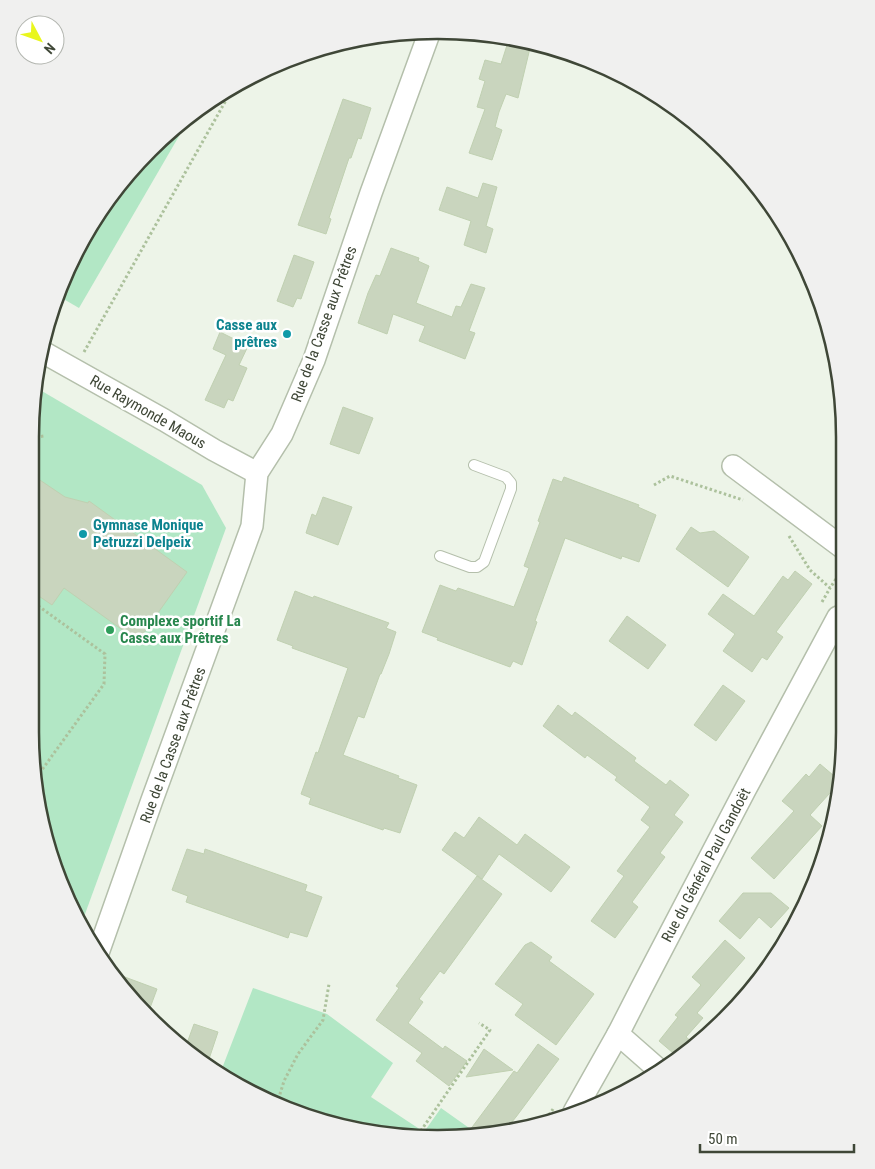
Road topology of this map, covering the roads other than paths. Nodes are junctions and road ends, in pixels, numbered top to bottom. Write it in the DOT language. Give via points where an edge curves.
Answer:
graph roads {
  1 [pos="427,39"];
  2 [pos="47,355"];
  3 [pos="474,466"];
  4 [pos="733,466"];
  5 [pos="257,472"];
  6 [pos="836,543"];
  7 [pos="440,556"];
  8 [pos="836,624"];
  9 [pos="101,945"];
  10 [pos="618,1034"];
  11 [pos="654,1066"];
  12 [pos="578,1104"];
  1 -- 5 [label="street, Rue de la Casse aux Prêtres" via="314,360 282,434"];
  2 -- 5 [label="street, Rue Raymonde Maous"];
  3 -- 7 [label="lane" via="506,477 511,483 484,562 470,567"];
  4 -- 6 [label="street"];
  5 -- 9 [label="street, Rue de la Casse aux Prêtres" via="252,526"];
  8 -- 10 [label="street, Rue du Général Paul Gandoët"];
  10 -- 11 [label="street"];
  10 -- 12 [label="street, Rue du Général Paul Gandoët"];
}
